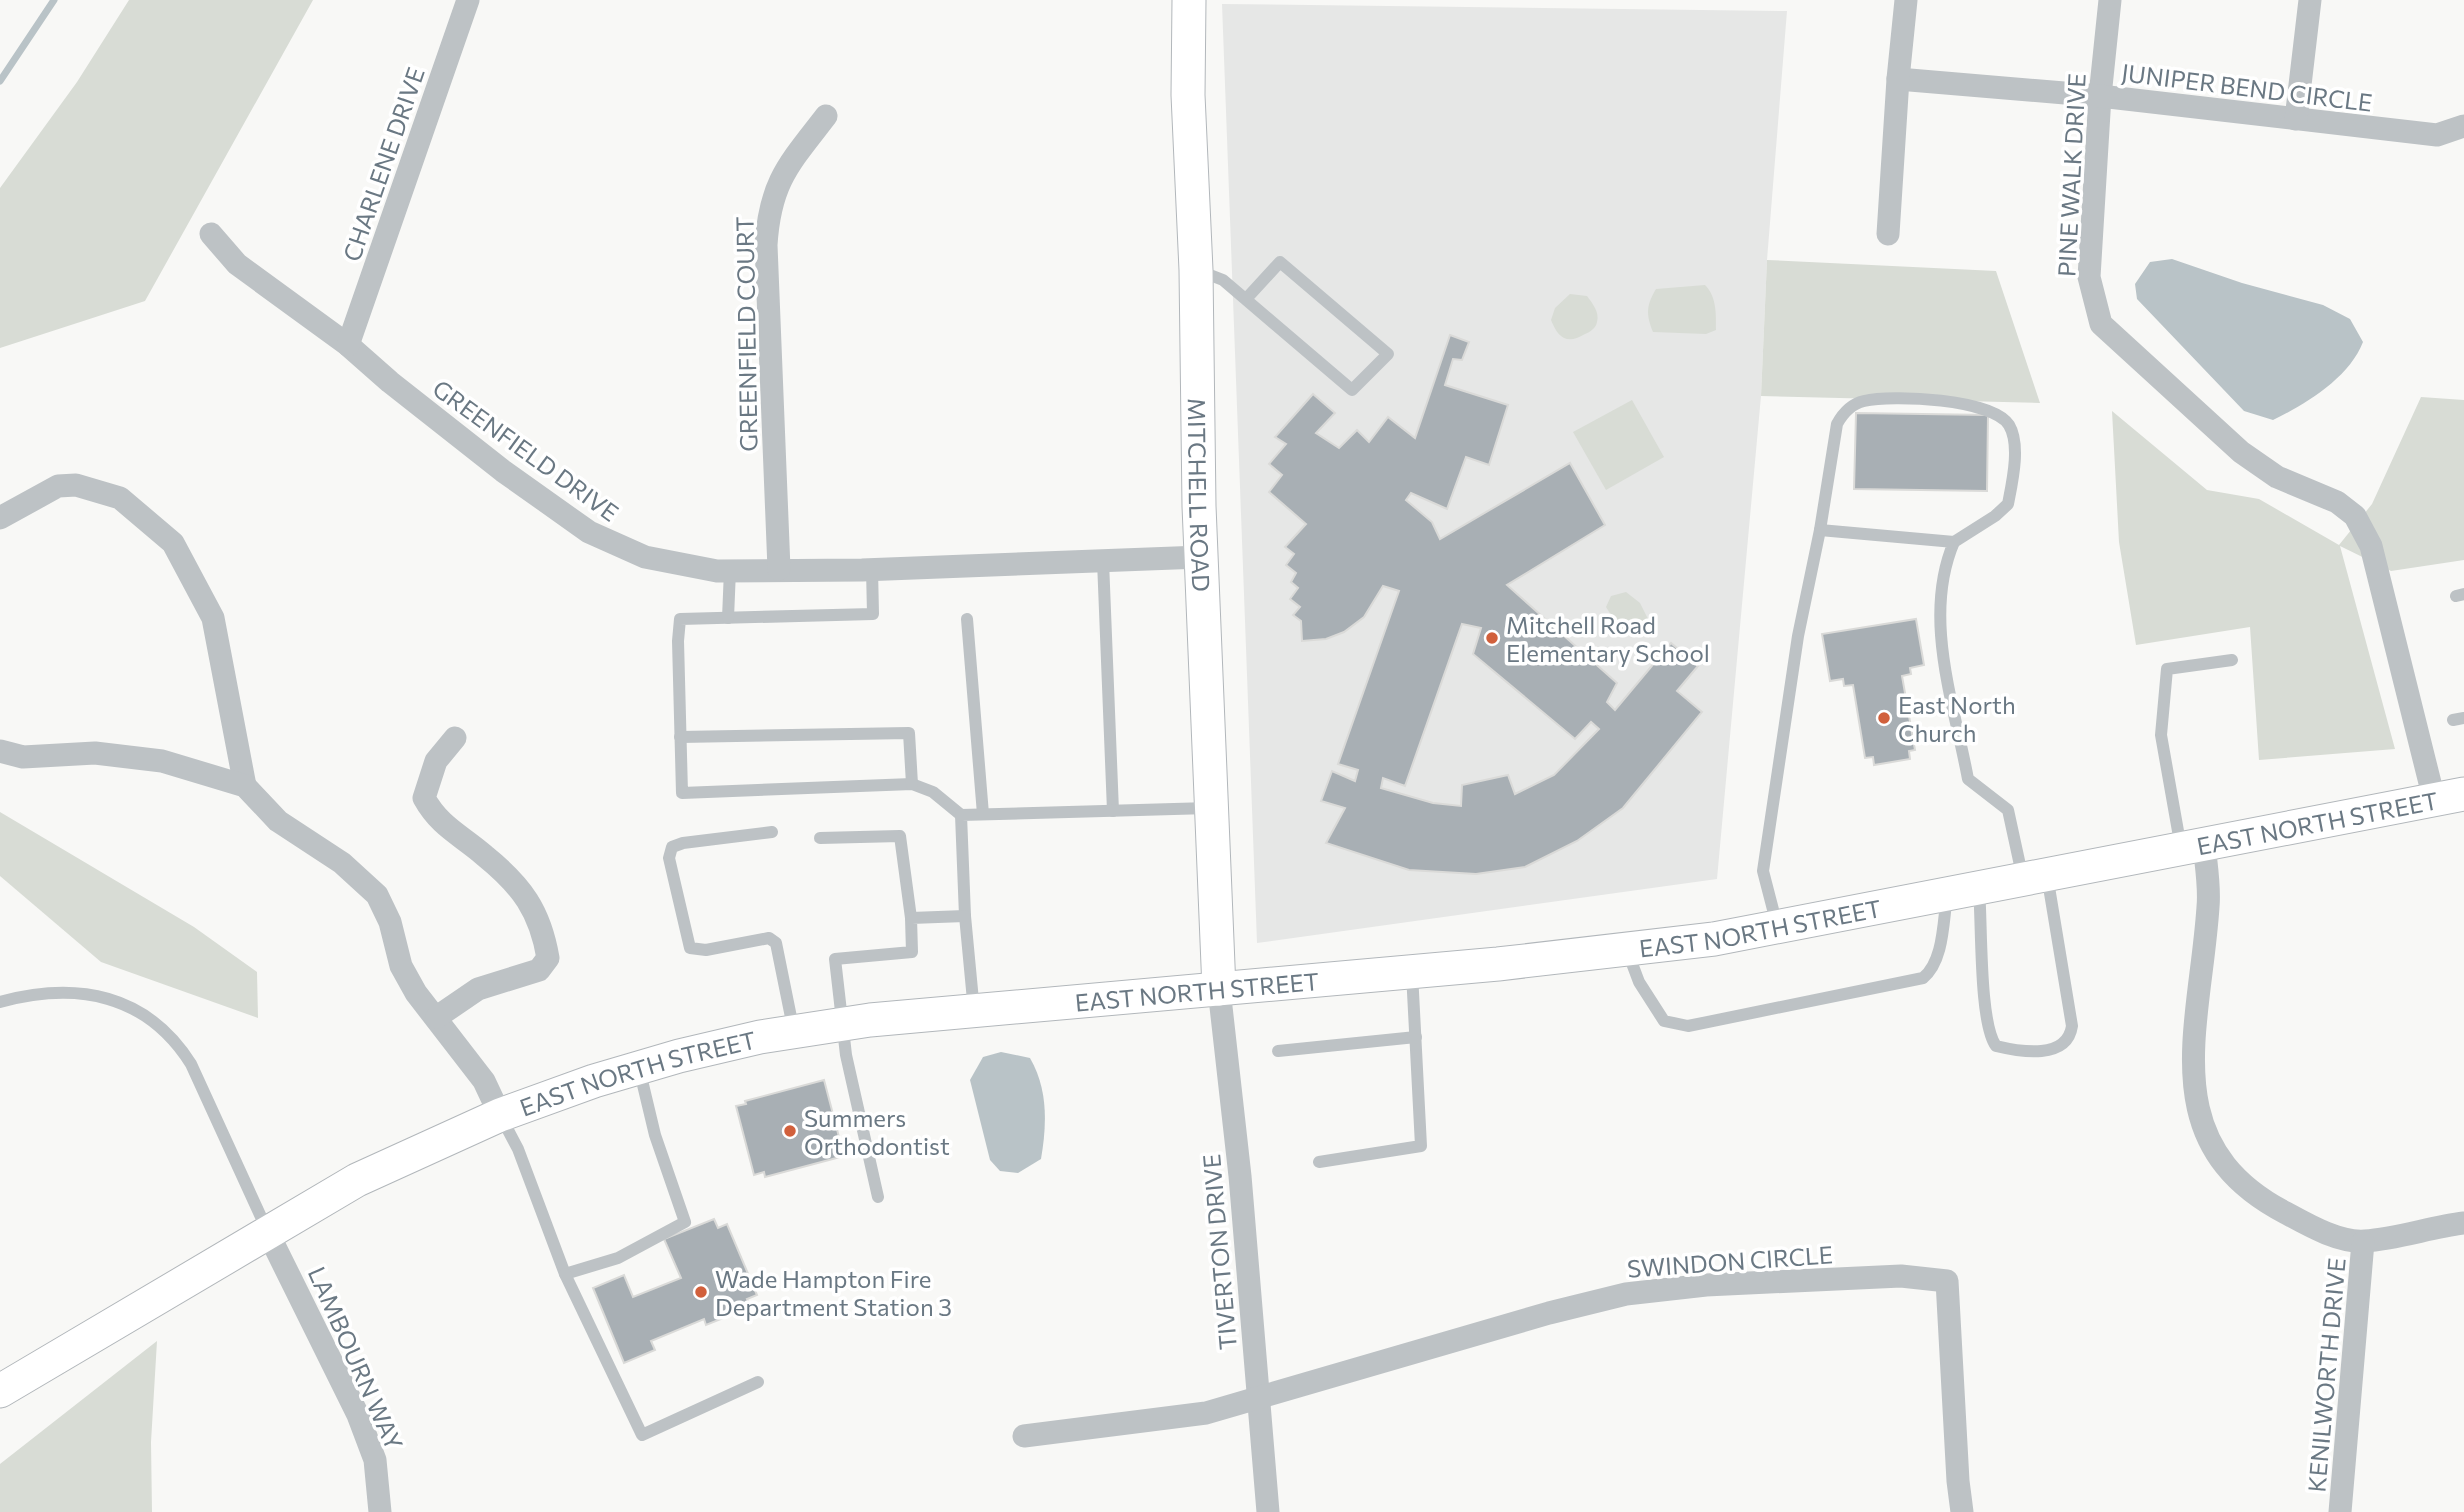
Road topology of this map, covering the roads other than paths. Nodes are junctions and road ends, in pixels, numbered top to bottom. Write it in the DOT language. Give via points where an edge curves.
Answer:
graph roads {
  1 [pos="468,0"];
  2 [pos="1189,0"];
  3 [pos="1906,0"];
  4 [pos="2110,0"];
  5 [pos="2310,0"];
  6 [pos="1898,79"];
  7 [pos="2100,96"];
  8 [pos="826,116"];
  9 [pos="2296,119"];
  10 [pos="2464,126"];
  11 [pos="211,234"];
  12 [pos="1888,234"];
  13 [pos="1196,270"];
  14 [pos="1246,299"];
  15 [pos="348,345"];
  16 [pos="0,518"];
  17 [pos="1820,530"];
  18 [pos="1954,542"];
  19 [pos="1201,557"];
  20 [pos="1103,561"];
  21 [pos="779,569"];
  22 [pos="872,569"];
  23 [pos="730,570"];
  24 [pos="728,618"];
  25 [pos="967,619"];
  26 [pos="2232,660"];
  27 [pos="680,737"];
  28 [pos="455,738"];
  29 [pos="0,751"];
  30 [pos="912,784"];
  31 [pos="246,786"];
  32 [pos="2449,797"];
  33 [pos="1209,808"];
  34 [pos="1113,811"];
  35 [pos="983,814"];
  36 [pos="961,815"];
  37 [pos="772,832"];
  38 [pos="820,838"];
  39 [pos="2193,846"];
  40 [pos="2035,877"];
  41 [pos="1979,889"];
  42 [pos="1947,895"];
  43 [pos="965,916"];
  44 [pos="911,918"];
  45 [pos="1777,927"];
  46 [pos="1627,950"];
  47 [pos="1412,971"];
  48 [pos="1219,989"];
  49 [pos="0,1002"];
  50 [pos="974,1011"];
  51 [pos="437,1017"];
  52 [pos="841,1025"];
  53 [pos="794,1032"];
  54 [pos="1416,1037"];
  55 [pos="1278,1051"];
  56 [pos="639,1068"];
  57 [pos="500,1115"];
  58 [pos="1319,1162"];
  59 [pos="878,1197"];
  60 [pos="2464,1223"];
  61 [pos="267,1230"];
  62 [pos="2363,1242"];
  63 [pos="565,1274"];
  64 [pos="758,1382"];
  65 [pos="0,1391"];
  66 [pos="1258,1400"];
  67 [pos="1024,1436"];
  68 [pos="380,1512"];
  69 [pos="1268,1512"];
  70 [pos="1962,1512"];
  71 [pos="2340,1512"];
  1 -- 15 [label="street, CHARLENE DRIVE"];
  2 -- 13 [label="main road, MITCHELL ROAD"];
  3 -- 6 [label="street"];
  4 -- 7 [label="street, PINE WALK DRIVE"];
  5 -- 9 [label="street"];
  6 -- 7 [label="street, JUNIPER BEND CIRCLE"];
  6 -- 12 [label="street"];
  7 -- 9 [label="street, JUNIPER BEND CIRCLE"];
  7 -- 32 [label="street, PINE WALK DRIVE" via="2089,277 2101,324 2242,452 2277,477 2337,502 2355,516 2371,546"];
  8 -- 21 [label="street, GREENFIELD COURT" via="783,173 768,210"];
  9 -- 10 [label="street, JUNIPER BEND CIRCLE" via="2437,135"];
  11 -- 15 [label="street, GREENFIELD DRIVE" via="237,264"];
  13 -- 14 [label="lane" via="1223,280"];
  13 -- 19 [label="main road, MITCHELL ROAD"];
  14 -- 14 [label="lane" via="1352,390 1388,354 1280,262"];
  15 -- 23 [label="street, GREENFIELD DRIVE" via="503,471 589,532 645,557 683,567"];
  16 -- 31 [label="street" via="58,486 76,485 120,498 173,543 214,618"];
  17 -- 18 [label="lane"];
  17 -- 18 [label="lane" via="1837,424 1843,413 1865,400 1929,400 1981,406 1997,413 2009,425 2014,441 2008,504"];
  17 -- 45 [label="lane" via="1798,636 1763,871"];
  18 -- 40 [label="lane" via="1943,569 1938,621 1968,779 2008,810"];
  19 -- 20 [label="street, GREENFIELD DRIVE"];
  19 -- 33 [label="main road, MITCHELL ROAD"];
  20 -- 22 [label="street, GREENFIELD DRIVE"];
  20 -- 34 [label="lane"];
  21 -- 22 [label="street, GREENFIELD DRIVE"];
  21 -- 23 [label="street, GREENFIELD DRIVE"];
  22 -- 24 [label="lane" via="873,614"];
  23 -- 24 [label="lane"];
  24 -- 27 [label="lane" via="680,619"];
  25 -- 35 [label="lane"];
  26 -- 39 [label="lane" via="2167,669 2161,735"];
  27 -- 30 [label="lane" via="909,733"];
  27 -- 30 [label="lane" via="682,793"];
  28 -- 51 [label="street" via="436,761 424,798 435,819 486,856 528,897 540,922 548,958 539,970 478,989"];
  29 -- 31 [label="street" via="23,757 95,753 162,761"];
  30 -- 36 [label="lane" via="933,792"];
  31 -- 51 [label="street" via="278,821 342,863 377,895 390,922 401,966"];
  32 -- 39 [label="main road, EAST NORTH STREET"];
  33 -- 34 [label="lane"];
  33 -- 48 [label="main road, MITCHELL ROAD"];
  34 -- 35 [label="lane"];
  35 -- 36 [label="lane"];
  36 -- 43 [label="lane"];
  37 -- 53 [label="lane" via="683,843 672,847 669,858 690,948 706,950 769,939 776,943"];
  38 -- 44 [label="lane" via="900,836"];
  39 -- 40 [label="main road, EAST NORTH STREET"];
  39 -- 62 [label="street" via="2208,905 2194,1038 2194,1075 2207,1139 2229,1172 2265,1202 2309,1225"];
  40 -- 41 [label="main road, EAST NORTH STREET"];
  40 -- 41 [label="lane" via="2072,1026 2070,1038 2060,1048 2020,1051 1996,1046 1990,1039"];
  41 -- 42 [label="main road, EAST NORTH STREET"];
  42 -- 45 [label="main road, EAST NORTH STREET"];
  42 -- 46 [label="lane" via="1938,951 1923,978 1688,1026 1664,1021 1652,1006"];
  43 -- 44 [label="lane"];
  43 -- 50 [label="lane"];
  44 -- 52 [label="lane" via="912,952 835,960"];
  45 -- 46 [label="main road, EAST NORTH STREET"];
  46 -- 47 [label="main road, EAST NORTH STREET"];
  47 -- 48 [label="main road, EAST NORTH STREET"];
  47 -- 54 [label="lane"];
  48 -- 50 [label="main road, EAST NORTH STREET"];
  48 -- 66 [label="street, TIVERTON DRIVE"];
  49 -- 61 [label="lane" via="27,994 86,993 121,1002 176,1040"];
  50 -- 52 [label="main road, EAST NORTH STREET"];
  51 -- 57 [label="street" via="484,1081"];
  52 -- 53 [label="main road, EAST NORTH STREET"];
  52 -- 59 [label="lane"];
  53 -- 56 [label="main road, EAST NORTH STREET"];
  54 -- 55 [label="lane"];
  54 -- 58 [label="lane" via="1421,1146"];
  56 -- 57 [label="main road, EAST NORTH STREET"];
  56 -- 63 [label="lane" via="655,1135 685,1222 618,1258"];
  57 -- 61 [label="main road, EAST NORTH STREET" via="357,1180"];
  57 -- 63 [label="lane" via="518,1149"];
  60 -- 62 [label="street"];
  61 -- 65 [label="main road, EAST NORTH STREET"];
  61 -- 68 [label="street, LAMBOURN WAY" via="358,1415 375,1460"];
  62 -- 71 [label="street, KENILWORTH DRIVE"];
  63 -- 64 [label="lane" via="642,1435"];
  66 -- 67 [label="street" via="1206,1413"];
  66 -- 69 [label="street, TIVERTON DRIVE"];
  66 -- 70 [label="street, SWINDON CIRCLE" via="1626,1294 1706,1285 1901,1276 1947,1280"];
}
